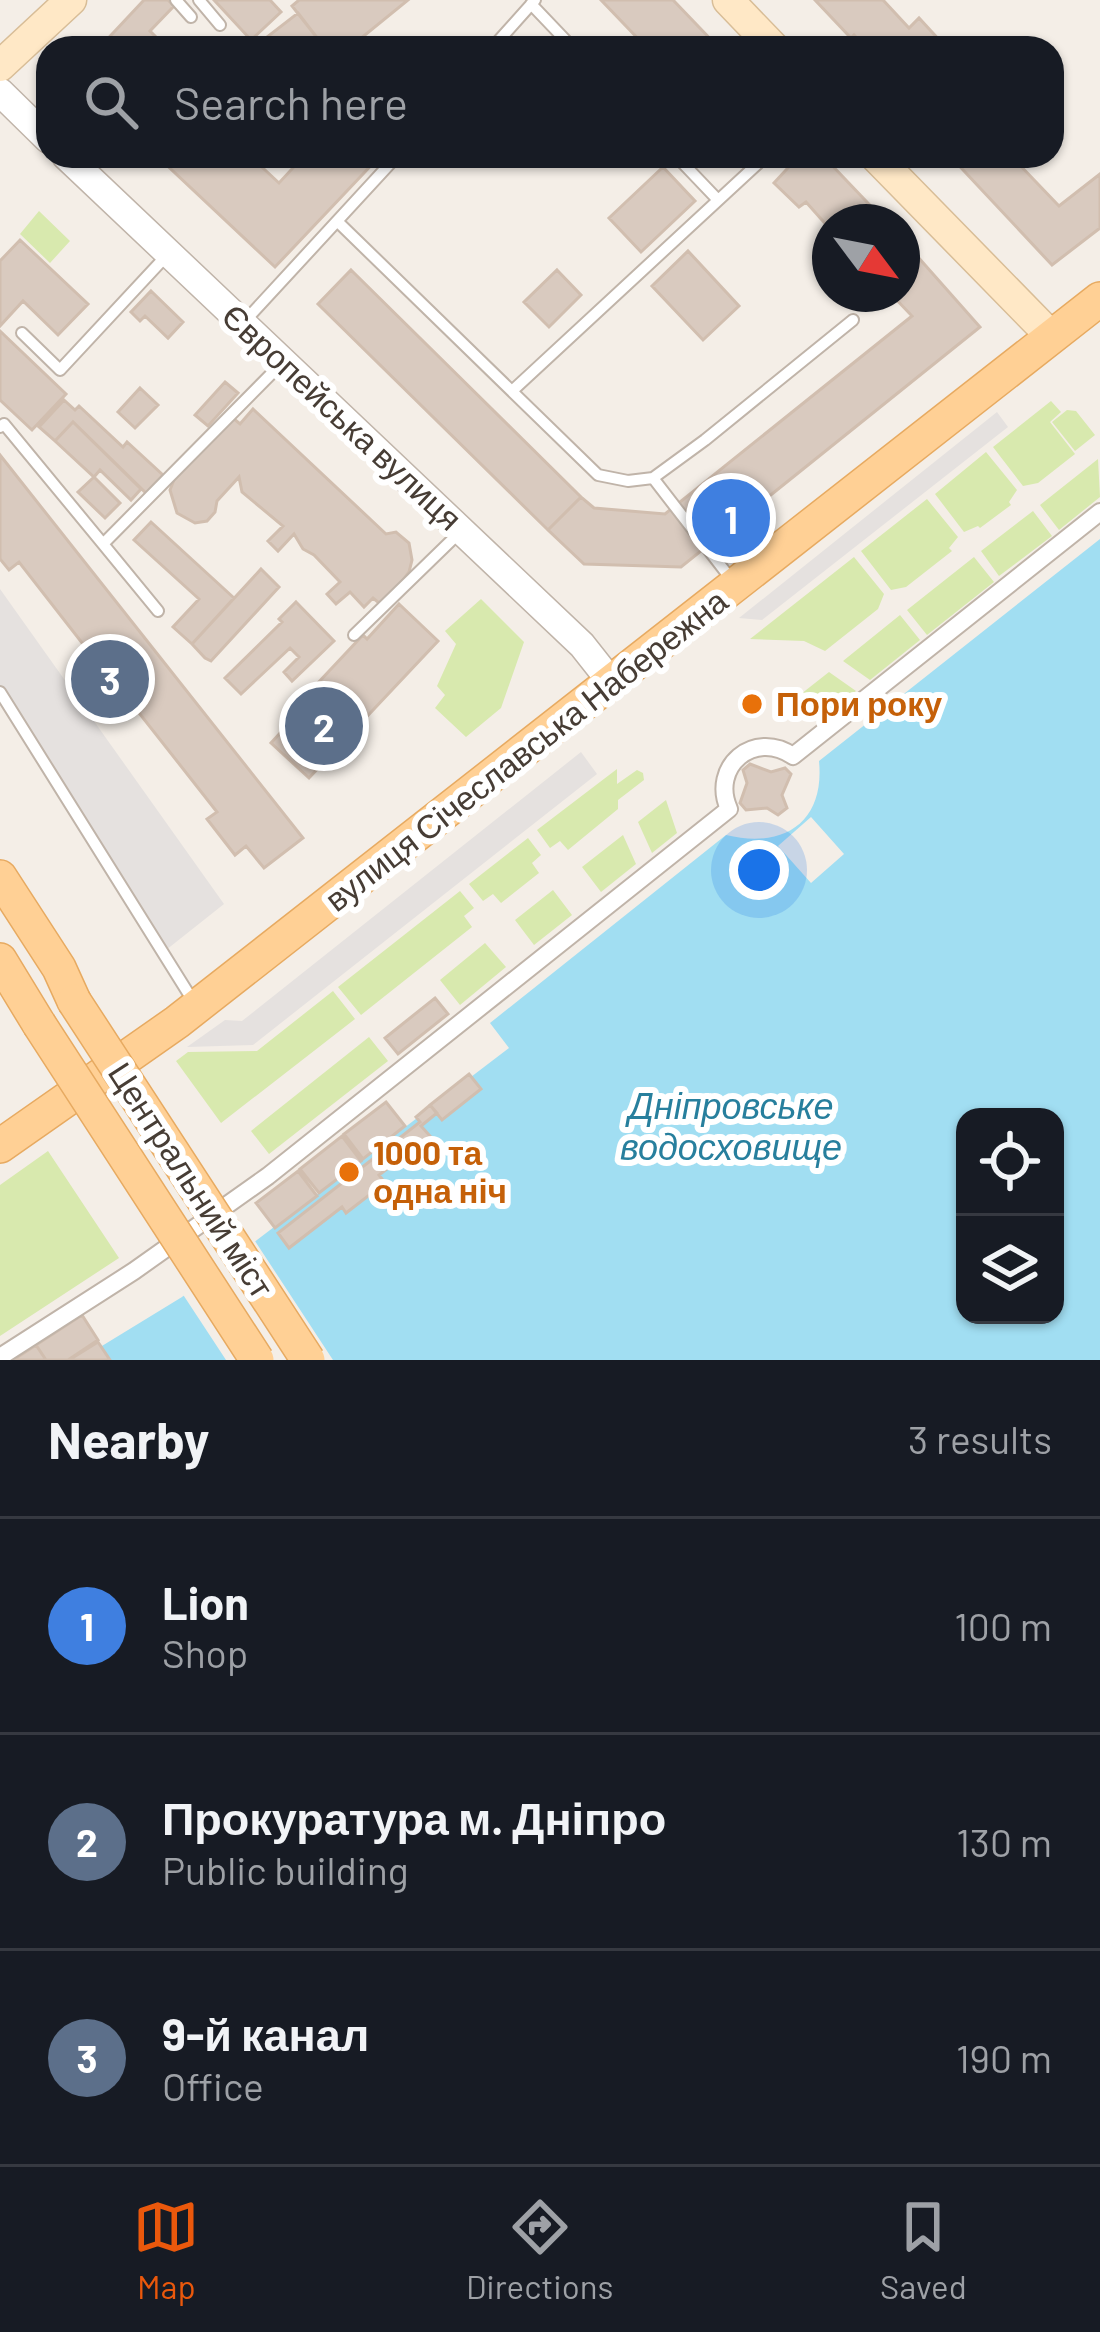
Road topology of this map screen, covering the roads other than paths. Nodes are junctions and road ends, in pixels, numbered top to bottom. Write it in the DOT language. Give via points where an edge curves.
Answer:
graph roads {
  1 [pos="70,0"];
  2 [pos="176,0"];
  3 [pos="199,0"];
  4 [pos="728,0"];
  5 [pos="533,2"];
  6 [pos="191,17"];
  7 [pos="220,25"];
  8 [pos="503,36"];
  9 [pos="563,36"];
  10 [pos="762,36"];
  11 [pos="0,66"];
  12 [pos="0,92"];
  13 [pos="36,127"];
  14 [pos="79,168"];
  15 [pos="386,168"];
  16 [pos="687,168"];
  17 [pos="753,168"];
  18 [pos="887,168"];
  19 [pos="718,200"];
  20 [pos="338,223"];
  21 [pos="169,253"];
  22 [pos="1100,299"];
  23 [pos="853,320"];
  24 [pos="243,323"];
  25 [pos="22,333"];
  26 [pos="1052,338"];
  27 [pos="284,361"];
  28 [pos="512,391"];
  29 [pos="0,427"];
  30 [pos="652,478"];
  31 [pos="1100,512"];
  32 [pos="462,530"];
  33 [pos="103,544"];
  34 [pos="736,586"];
  35 [pos="158,611"];
  36 [pos="354,635"];
  37 [pos="611,683"];
  38 [pos="0,692"];
  39 [pos="0,877"];
  40 [pos="0,904"];
  41 [pos="0,960"];
  42 [pos="0,975"];
  43 [pos="74,1001"];
  44 [pos="196,1007"];
  45 [pos="39,1024"];
  46 [pos="0,1147"];
  47 [pos="0,1357"];
  48 [pos="257,1360"];
  49 [pos="308,1360"];
  1 -- 11 [label="main road"];
  2 -- 6 [label="lane"];
  3 -- 7 [label="lane"];
  4 -- 10 [label="main road"];
  5 -- 8 [label="lane"];
  5 -- 9 [label="lane"];
  12 -- 13 [label="street"];
  14 -- 21 [label="street, Європейська вулиця"];
  15 -- 20 [label="lane"];
  16 -- 19 [label="lane"];
  17 -- 19 [label="lane"];
  18 -- 26 [label="main road"];
  19 -- 28 [label="lane"];
  20 -- 24 [label="lane"];
  20 -- 28 [label="lane"];
  21 -- 24 [label="street, Європейська вулиця"];
  21 -- 25 [label="lane" via="60,370"];
  22 -- 26 [label="main road, вулиця Січеславська Набережна"];
  23 -- 30 [label="lane"];
  24 -- 27 [label="street, Європейська вулиця"];
  26 -- 34 [label="main road, вулиця Січеславська Набережна"];
  27 -- 32 [label="street, Європейська вулиця"];
  27 -- 33 [label="lane"];
  28 -- 30 [label="lane" via="598,475"];
  29 -- 33 [label="lane"];
  30 -- 34 [label="lane"];
  31 -- 47 [label="street" via="793,756 771,746 744,752 726,773 729,809 268,1176"];
  32 -- 36 [label="lane"];
  32 -- 37 [label="street, Європейська вулиця"];
  33 -- 35 [label="lane"];
  34 -- 37 [label="main road, вулиця Січеславська Набережна"];
  37 -- 44 [label="main road, вулиця Січеславська Набережна"];
  38 -- 44 [label="lane"];
  39 -- 43 [label="main road"];
  40 -- 43 [label="main road"];
  41 -- 45 [label="main road"];
  42 -- 45 [label="main road"];
  43 -- 49 [label="main road, Центральний міст, bridge"];
  44 -- 46 [label="main road, вулиця Січеславська Набережна"];
  45 -- 48 [label="main road, Центральний міст, bridge"];
}
